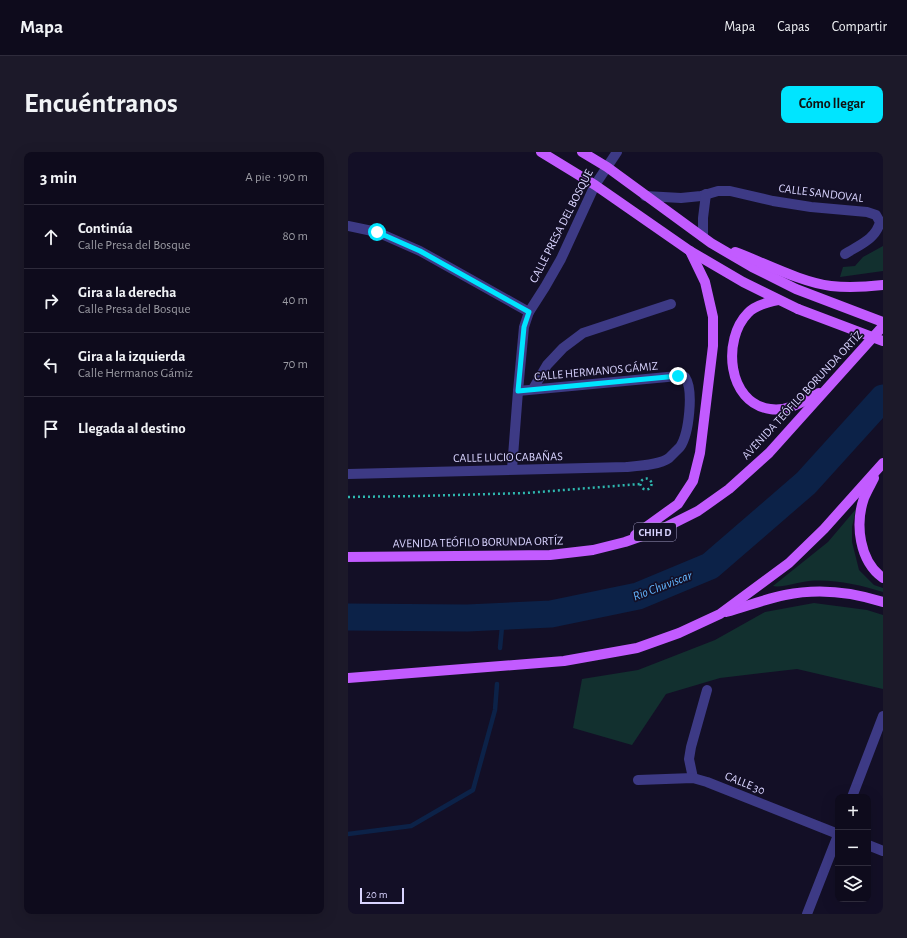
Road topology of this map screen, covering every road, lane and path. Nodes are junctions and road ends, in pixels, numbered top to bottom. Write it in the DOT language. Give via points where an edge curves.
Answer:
graph roads {
  1 [pos="541,152"];
  2 [pos="582,152"];
  3 [pos="617,152"];
  4 [pos="607,167"];
  5 [pos="595,185"];
  6 [pos="706,194"];
  7 [pos="645,196"];
  8 [pos="348,226"];
  9 [pos="707,240"];
  10 [pos="690,251"];
  11 [pos="845,254"];
  12 [pos="883,285"];
  13 [pos="778,300"];
  14 [pos="671,304"];
  15 [pos="529,312"];
  16 [pos="883,322"];
  17 [pos="883,326"];
  18 [pos="883,341"];
  19 [pos="533,390"];
  20 [pos="518,391"];
  21 [pos="824,391"];
  22 [pos="668,459"];
  23 [pos="881,466"];
  24 [pos="512,469"];
  25 [pos="348,474"];
  26 [pos="640,484"];
  27 [pos="348,497"];
  28 [pos="625,542"];
  29 [pos="348,557"];
  30 [pos="883,578"];
  31 [pos="883,602"];
  32 [pos="720,614"];
  33 [pos="348,678"];
  34 [pos="707,690"];
  35 [pos="883,716"];
  36 [pos="693,778"];
  37 [pos="638,780"];
  38 [pos="853,794"];
  39 [pos="835,834"];
  40 [pos="835,843"];
  41 [pos="871,846"];
  42 [pos="883,851"];
  43 [pos="807,914"];
  1 -- 5 [label="main road"];
  2 -- 4 [label="main road"];
  3 -- 4 [label="street, CALLE PRESA DEL BOSQUE"];
  4 -- 5 [label="street, CALLE PRESA DEL BOSQUE"];
  4 -- 7 [label="main road"];
  5 -- 10 [label="main road"];
  5 -- 15 [label="street, CALLE PRESA DEL BOSQUE" via="561,259"];
  6 -- 7 [label="street" via="681,198"];
  6 -- 9 [label="street" via="703,218"];
  6 -- 11 [label="street, CALLE SANDOVAL" via="730,191 811,207 876,215 880,222 878,230 872,237"];
  7 -- 9 [label="main road"];
  8 -- 15 [label="street" via="377,232 420,251"];
  9 -- 12 [label="main road" via="799,278 858,288"];
  9 -- 16 [label="main road" via="796,289"];
  10 -- 13 [label="main road"];
  10 -- 28 [label="main road" via="705,282 713,317 713,346 700,453 693,481 678,504"];
  13 -- 18 [label="main road, bridge"];
  13 -- 21 [label="main road" via="762,304 748,312 738,326 733,344 732,365 736,384 752,402 770,409 790,408"];
  14 -- 19 [label="street" via="583,333 563,348 547,365"];
  15 -- 20 [label="street, CALLE PRESA DEL BOSQUE" via="524,327"];
  17 -- 21 [label="main road, AVENIDA TEÓFILO BORUNDA ORTÍZ / CHIH D"];
  19 -- 20 [label="street, CALLE HERMANOS GÁMIZ"];
  19 -- 22 [label="street, CALLE HERMANOS GÁMIZ" via="685,377 690,390 689,415 680,446"];
  20 -- 24 [label="street, CALLE PRESA DEL BOSQUE"];
  21 -- 28 [label="main road, AVENIDA TEÓFILO BORUNDA ORTÍZ / CHIH D" via="770,453 729,489 698,512 662,529"];
  22 -- 24 [label="street, CALLE LUCIO CABAÑAS" via="647,466 626,468"];
  23 -- 30 [label="main road" via="864,498 859,519 861,542 867,560"];
  23 -- 32 [label="main road" via="789,563"];
  24 -- 25 [label="street, CALLE LUCIO CABAÑAS"];
  26 -- 26 [label="path" via="641,488 647,490 651,484 650,480 645,478"];
  26 -- 27 [label="path" via="526,493"];
  28 -- 29 [label="main road, AVENIDA TEÓFILO BORUNDA ORTÍZ / CHIH D" via="593,550 550,555"];
  31 -- 32 [label="main road" via="847,593 816,592 786,595"];
  32 -- 33 [label="main road" via="679,633 637,648 564,661"];
  34 -- 36 [label="street" via="689,759"];
  35 -- 38 [label="street"];
  36 -- 37 [label="street, CALLE 30"];
  36 -- 39 [label="street, CALLE 30"];
  40 -- 43 [label="street"];
  41 -- 42 [label="street"];
}
